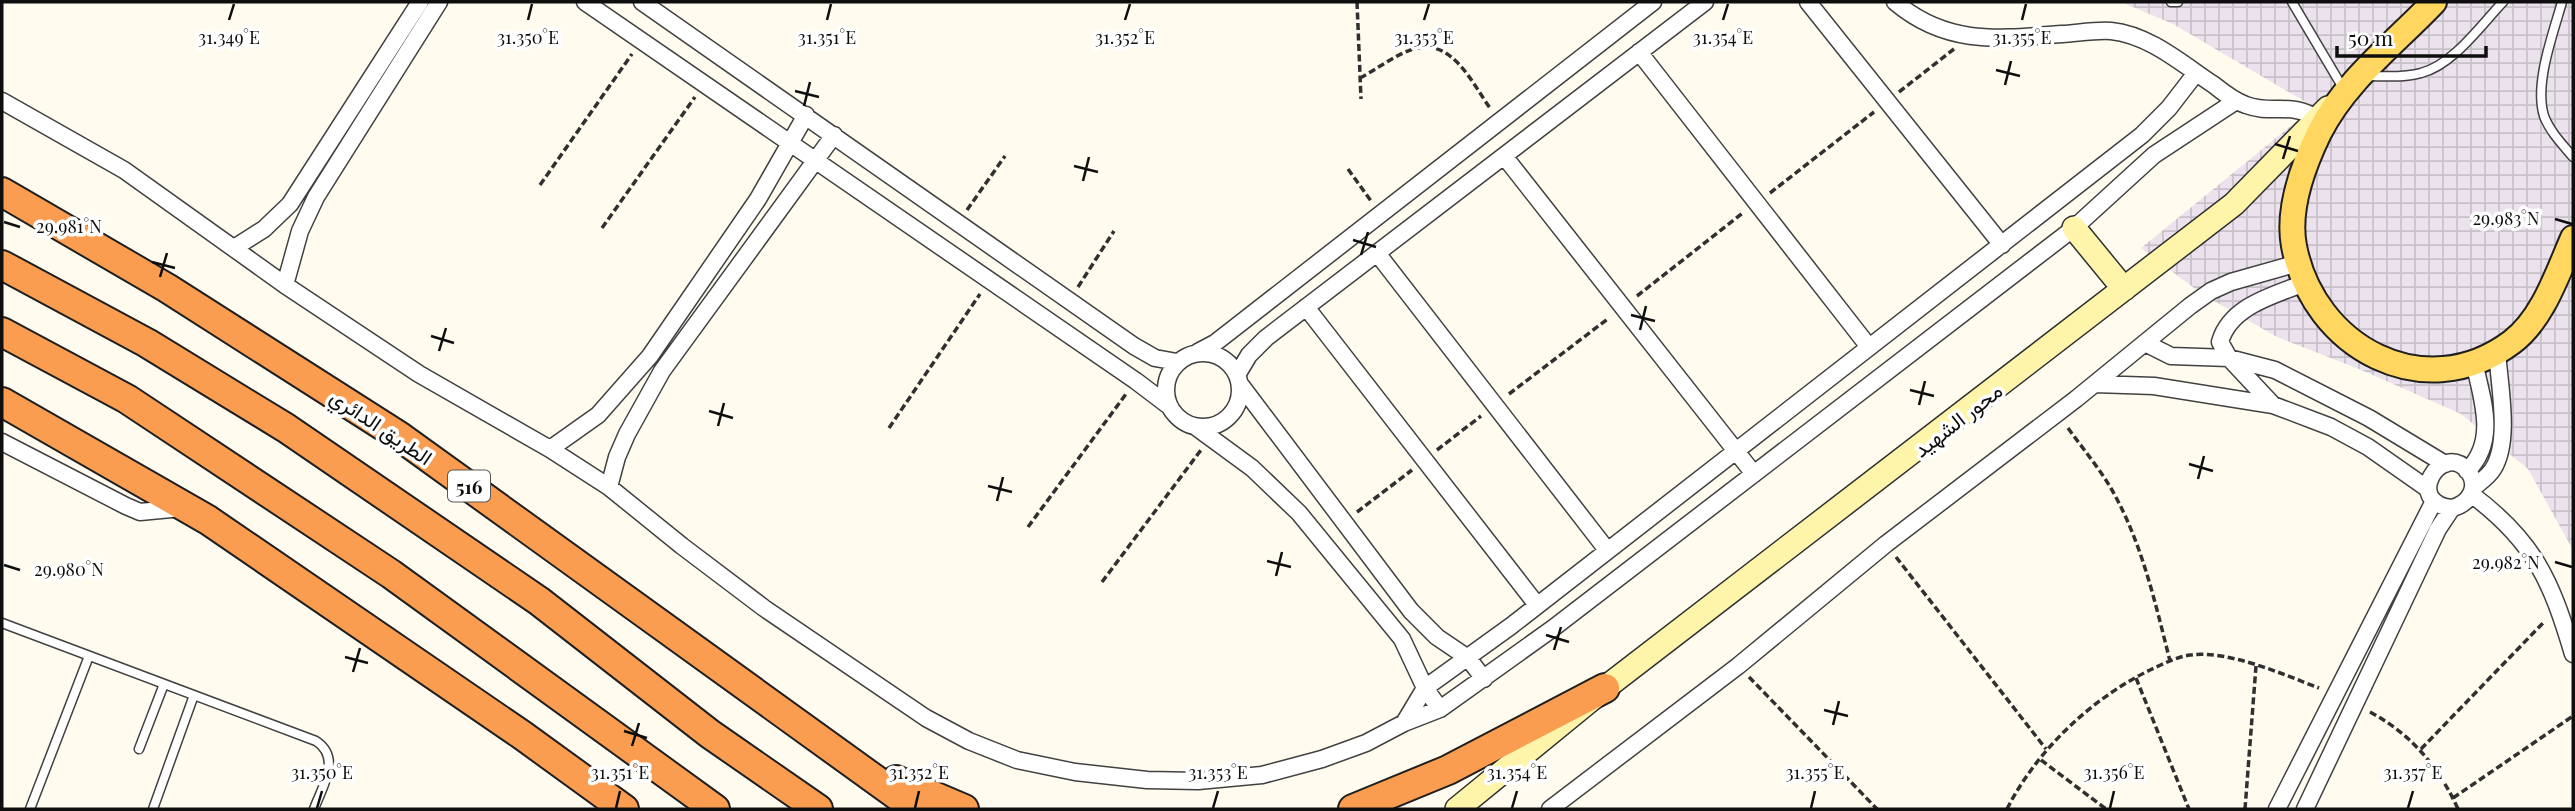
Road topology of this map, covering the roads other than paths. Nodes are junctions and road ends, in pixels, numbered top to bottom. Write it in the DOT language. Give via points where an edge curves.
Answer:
graph roads {
  1 [pos="420,2"];
  2 [pos="439,2"];
  3 [pos="585,2"];
  4 [pos="642,2"];
  5 [pos="1653,2"];
  6 [pos="1705,2"];
  7 [pos="1808,2"];
  8 [pos="1895,2"];
  9 [pos="2171,2"];
  10 [pos="2178,2"];
  11 [pos="2291,2"];
  12 [pos="2434,2"];
  13 [pos="2503,2"];
  14 [pos="2562,2"];
  15 [pos="1639,52"];
  16 [pos="2196,73"];
  17 [pos="2353,84"];
  18 [pos="2,101"];
  19 [pos="2236,101"];
  20 [pos="806,115"];
  21 [pos="2317,119"];
  22 [pos="834,135"];
  23 [pos="790,142"];
  24 [pos="1504,156"];
  25 [pos="2573,157"];
  26 [pos="816,162"];
  27 [pos="2,192"];
  28 [pos="2074,228"];
  29 [pos="2573,238"];
  30 [pos="2002,244"];
  31 [pos="234,248"];
  32 [pos="1377,253"];
  33 [pos="2,265"];
  34 [pos="2302,273"];
  35 [pos="285,285"];
  36 [pos="2124,289"];
  37 [pos="1307,307"];
  38 [pos="2,332"];
  39 [pos="2145,343"];
  40 [pos="1869,348"];
  41 [pos="2497,351"];
  42 [pos="1198,352"];
  43 [pos="2228,358"];
  44 [pos="1177,362"];
  45 [pos="2474,362"];
  46 [pos="1238,379"];
  47 [pos="2095,384"];
  48 [pos="2,402"];
  49 [pos="2273,405"];
  50 [pos="1169,406"];
  51 [pos="1196,427"];
  52 [pos="2,442"];
  53 [pos="551,449"];
  54 [pos="1736,451"];
  55 [pos="2445,464"];
  56 [pos="2467,471"];
  57 [pos="1754,474"];
  58 [pos="609,487"];
  59 [pos="2472,491"];
  60 [pos="2431,495"];
  61 [pos="187,508"];
  62 [pos="2452,508"];
  63 [pos="1607,550"];
  64 [pos="1537,605"];
  65 [pos="2,624"];
  66 [pos="2573,654"];
  67 [pos="89,656"];
  68 [pos="1468,658"];
  69 [pos="1484,679"];
  70 [pos="164,684"];
  71 [pos="1425,688"];
  72 [pos="1605,688"];
  73 [pos="2334,694"];
  74 [pos="194,695"];
  75 [pos="2356,704"];
  76 [pos="1440,709"];
  77 [pos="1404,723"];
  78 [pos="139,749"];
  79 [pos="847,758"];
  80 [pos="30,809"];
  81 [pos="153,809"];
  82 [pos="314,809"];
  83 [pos="624,809"];
  84 [pos="715,809"];
  85 [pos="818,809"];
  86 [pos="916,809"];
  87 [pos="964,809"];
  88 [pos="1353,809"];
  89 [pos="1457,809"];
  90 [pos="1550,809"];
  91 [pos="2277,809"];
  92 [pos="2305,809"];
  1 -- 31 [label="street" via="290,204 264,229"];
  2 -- 35 [label="street" via="316,197 300,231"];
  3 -- 23 [label="street"];
  4 -- 20 [label="street"];
  5 -- 42 [label="street"];
  6 -- 15 [label="street"];
  7 -- 30 [label="street"];
  8 -- 16 [label="street" via="1938,29 1970,37 2110,31 2134,36"];
  9 -- 10 [label="lane"];
  11 -- 17 [label="lane"];
  12 -- 17 [label="main road, محور الشهيد"];
  13 -- 17 [label="lane" via="2435,69"];
  14 -- 25 [label="lane" via="2541,92 2547,122"];
  15 -- 24 [label="street"];
  15 -- 40 [label="street"];
  16 -- 19 [label="street"];
  16 -- 30 [label="street" via="2142,135"];
  17 -- 21 [label="street, محور الشهيد"];
  17 -- 34 [label="main road" via="2319,132 2301,178 2292,227"];
  18 -- 31 [label="street" via="124,170"];
  19 -- 21 [label="street" via="2255,108 2301,110"];
  19 -- 28 [label="street" via="2146,161"];
  20 -- 22 [label="street"];
  20 -- 23 [label="street"];
  21 -- 36 [label="street, محور الشهيد" via="2234,204"];
  22 -- 26 [label="street"];
  22 -- 44 [label="street" via="1144,353"];
  23 -- 26 [label="street"];
  23 -- 53 [label="street" via="758,199 650,356 598,415"];
  24 -- 32 [label="street"];
  24 -- 54 [label="street"];
  26 -- 50 [label="street"];
  26 -- 58 [label="street" via="662,371 627,434"];
  27 -- 79 [label="highway, الطريق الدائري / 516" via="167,288 400,436"];
  28 -- 36 [label="street"];
  28 -- 57 [label="street"];
  29 -- 41 [label="main road" via="2537,313 2513,341"];
  30 -- 40 [label="street"];
  31 -- 35 [label="street"];
  32 -- 37 [label="street"];
  32 -- 63 [label="street"];
  33 -- 85 [label="highway, 516" via="147,344 286,428 540,601 710,734"];
  34 -- 39 [label="street" via="2231,282 2211,291"];
  34 -- 43 [label="street" via="2232,321 2220,342"];
  34 -- 45 [label="main road" via="2317,307 2332,326 2370,354 2416,368"];
  35 -- 53 [label="street" via="419,374"];
  36 -- 72 [label="street, محور الشهيد"];
  37 -- 46 [label="street" via="1257,346"];
  37 -- 64 [label="street"];
  38 -- 84 [label="highway" via="127,399 391,574"];
  39 -- 43 [label="street" via="2171,356"];
  39 -- 47 [label="street"];
  40 -- 54 [label="street"];
  41 -- 45 [label="main road"];
  41 -- 59 [label="street" via="2501,447 2494,467"];
  42 -- 44 [label="street"];
  42 -- 46 [label="street" via="1222,358"];
  43 -- 49 [label="street"];
  43 -- 55 [label="street" via="2300,381"];
  44 -- 50 [label="street" via="1166,383"];
  45 -- 56 [label="street" via="2486,438 2480,456"];
  46 -- 51 [label="street" via="1236,407 1229,416 1219,424"];
  46 -- 68 [label="street" via="1423,625"];
  47 -- 49 [label="street" via="2154,386"];
  47 -- 90 [label="street"];
  48 -- 61 [label="highway"];
  49 -- 60 [label="street" via="2368,447"];
  50 -- 51 [label="street" via="1175,416"];
  51 -- 71 [label="street" via="1252,468 1298,513 1402,639"];
  52 -- 61 [label="street" via="140,512"];
  53 -- 58 [label="street"];
  54 -- 57 [label="street"];
  54 -- 63 [label="street"];
  55 -- 56 [label="street" via="2457,464"];
  55 -- 60 [label="street" via="2428,482"];
  56 -- 59 [label="street"];
  57 -- 69 [label="street"];
  58 -- 77 [label="street" via="764,608 926,718 1017,760 1147,780 1262,775 1366,743"];
  59 -- 62 [label="street" via="2460,506"];
  59 -- 66 [label="street" via="2496,512 2541,567"];
  60 -- 62 [label="street" via="2439,505"];
  60 -- 73 [label="street"];
  61 -- 83 [label="highway"];
  62 -- 75 [label="street"];
  63 -- 64 [label="street"];
  64 -- 68 [label="street"];
  65 -- 67 [label="lane"];
  67 -- 70 [label="lane"];
  67 -- 80 [label="lane"];
  68 -- 69 [label="street"];
  68 -- 71 [label="street"];
  69 -- 76 [label="street"];
  70 -- 74 [label="lane"];
  70 -- 78 [label="lane"];
  71 -- 76 [label="street"];
  71 -- 77 [label="street"];
  72 -- 88 [label="highway" via="1448,771"];
  72 -- 89 [label="street, محور الشهيد"];
  73 -- 75 [label="street"];
  73 -- 91 [label="street"];
  74 -- 81 [label="lane"];
  74 -- 82 [label="lane" via="322,744 329,755 329,768"];
  75 -- 92 [label="street"];
  76 -- 77 [label="street"];
  79 -- 86 [label="highway, الطريق الدائري / 516"];
  79 -- 87 [label="highway"];
}
